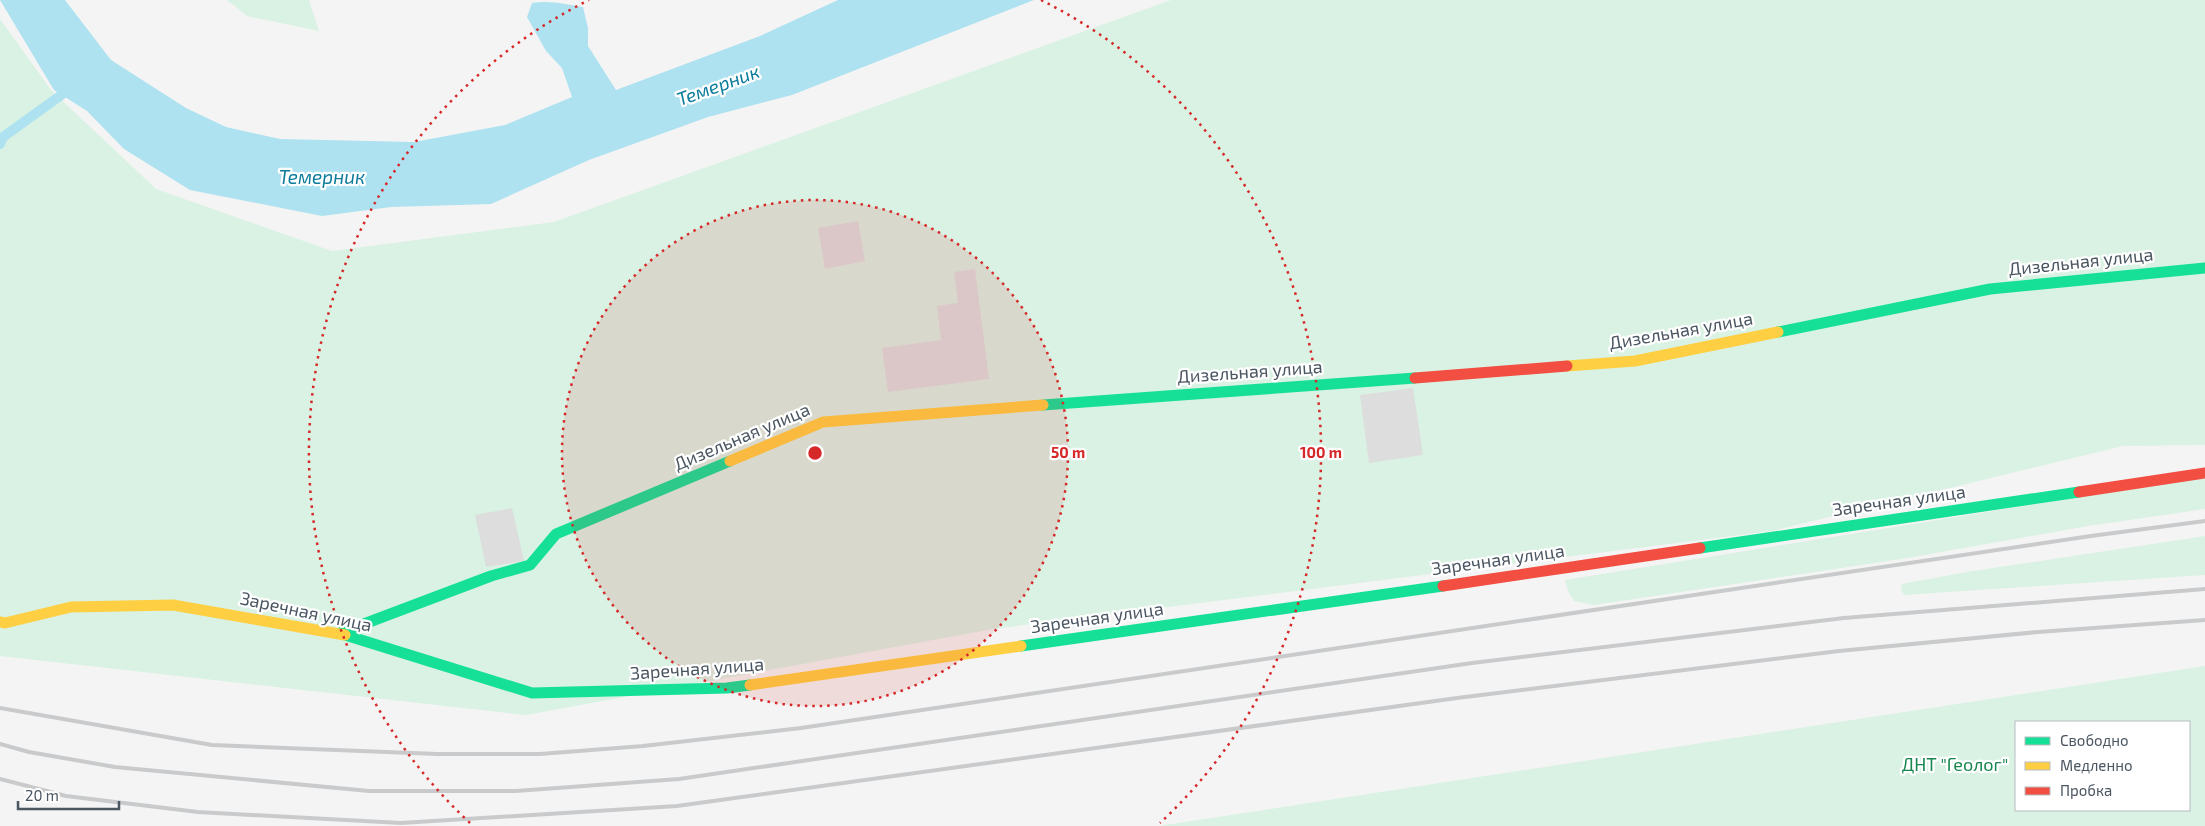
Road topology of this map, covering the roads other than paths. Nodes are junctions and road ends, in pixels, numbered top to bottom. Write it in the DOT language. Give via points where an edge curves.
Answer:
graph roads {
  1 [pos="2205,268"];
  2 [pos="2205,473"];
  3 [pos="0,622"];
  4 [pos="340,633"];
  1 -- 4 [label="street, Дизельная улица" via="1990,289 1635,361 823,422 556,534 530,565 491,576"];
  2 -- 4 [label="street, Заречная улица" via="1281,610 727,688 532,693"];
  3 -- 4 [label="street, Заречная улица" via="71,607 173,605"];
}
